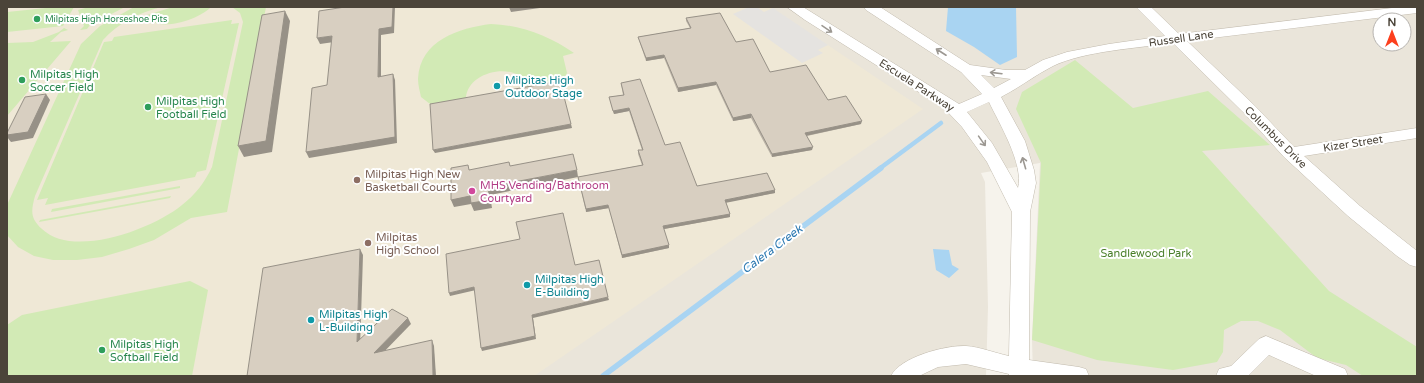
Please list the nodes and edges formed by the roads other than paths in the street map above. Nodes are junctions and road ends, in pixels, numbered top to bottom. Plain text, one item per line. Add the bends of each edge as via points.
1 (794, 7) edge
2 (871, 7) edge
3 (1143, 7) edge
4 (1332, 7) edge
5 (1417, 9) edge
6 (1346, 18) junction
7 (1176, 39) junction
8 (966, 69) junction
9 (1027, 75) junction
10 (992, 95) junction
11 (957, 111) junction
12 (1417, 133) edge
13 (1290, 153) junction
14 (1021, 212) junction
15 (1417, 260) edge
16 (1019, 371) edge
17 (901, 376) edge
18 (1079, 376) edge
19 (1226, 376) edge
20 (1337, 376) edge

1 -> 11 street, Escuela Parkway
8 -> 2 street, Escuela Parkway
3 - 7 street, Columbus Drive
4 - 6 street
5 - 6 street, Russell Lane
6 - 7 street, Russell Lane
7 - 9 street, Russell Lane via 1067,56
7 - 13 street, Columbus Drive via 1250,110
9 -> 8 street
8 - 10 street, Escuela Parkway
9 - 10 street, Russell Lane
10 - 11 street, Russell Lane
14 -> 10 street, Escuela Parkway via 1028,183 1026,170 1017,141
11 -> 14 street, Escuela Parkway via 984,144 1010,186
12 - 13 street, Kizer Street
13 - 15 street, Columbus Drive via 1354,211 1402,251
14 - 16 street, Escuela Parkway
16 - 17 street via 966,355 950,356 919,365
16 - 18 street
19 - 20 street via 1236,373 1266,344

